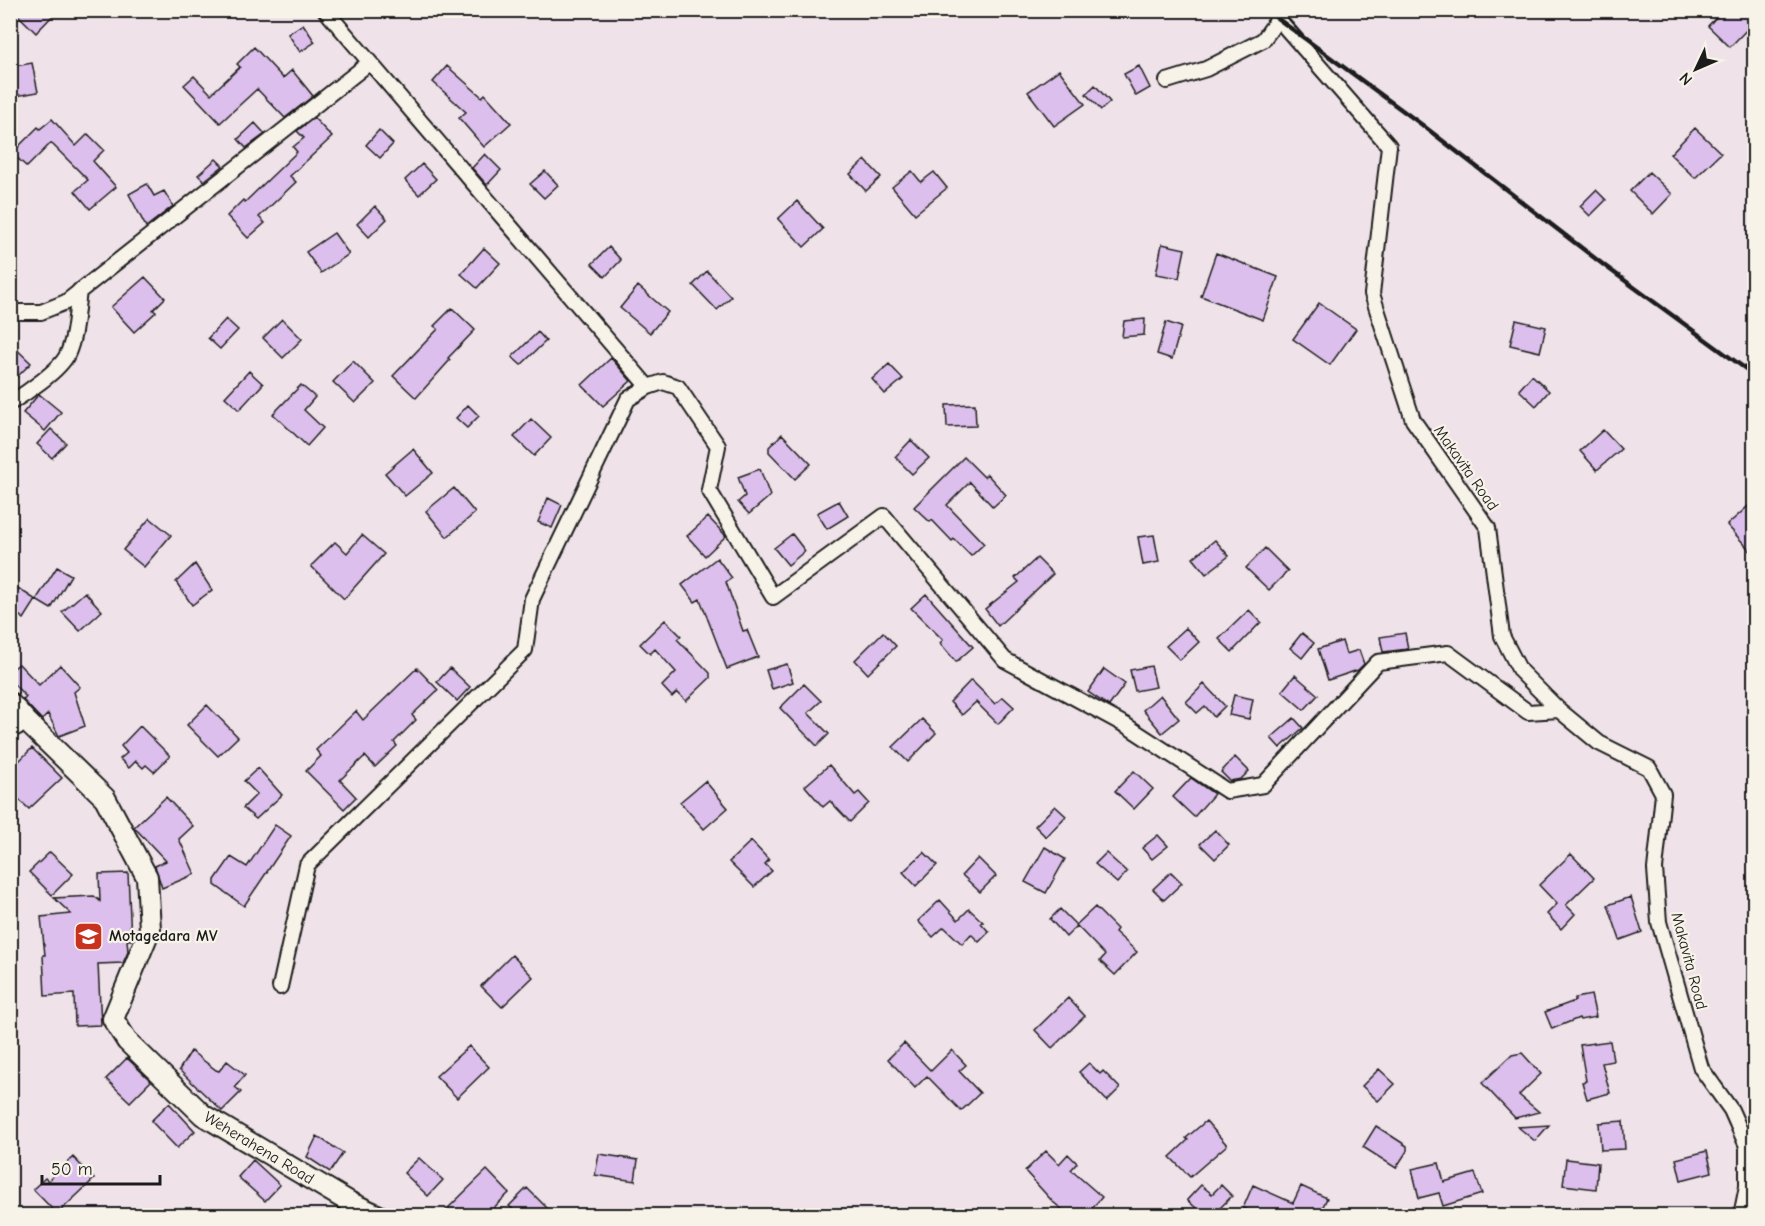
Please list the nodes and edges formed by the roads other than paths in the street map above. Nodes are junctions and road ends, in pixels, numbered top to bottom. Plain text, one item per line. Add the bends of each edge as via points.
1 (325, 10) edge
2 (1276, 15) edge
3 (369, 63) junction
4 (1167, 81) dead end
5 (80, 291) junction
6 (10, 312) edge
7 (648, 387) junction
8 (10, 403) edge
9 (10, 703) edge
10 (1559, 710) junction
11 (19, 726) edge
12 (280, 987) dead end
13 (379, 1215) edge
14 (1741, 1215) edge

1 - 3 street
2 - 4 street via 1263,40 1206,69
2 - 10 street, Makavita Road via 1389,146 1372,294 1413,420 1488,528 1502,636 1520,671
3 - 5 street
3 - 7 street
5 - 6 street via 66,302 41,312
5 - 8 street via 67,357 38,385
7 - 10 street via 663,382 678,387 718,446 709,490 773,597 884,516 1005,660 1127,726 1227,791 1263,785 1378,662 1448,653 1528,712
7 - 12 street via 628,399 532,599 525,650 307,865
9 - 11 main road, Weherahena Road
10 - 14 street, Makavita Road via 1599,743 1649,768 1663,794 1655,869 1659,922 1701,1068 1731,1110 1747,1146 1747,1186
11 - 13 main road, Weherahena Road via 105,798 147,877 150,929 113,1019 127,1041 202,1115 351,1203

